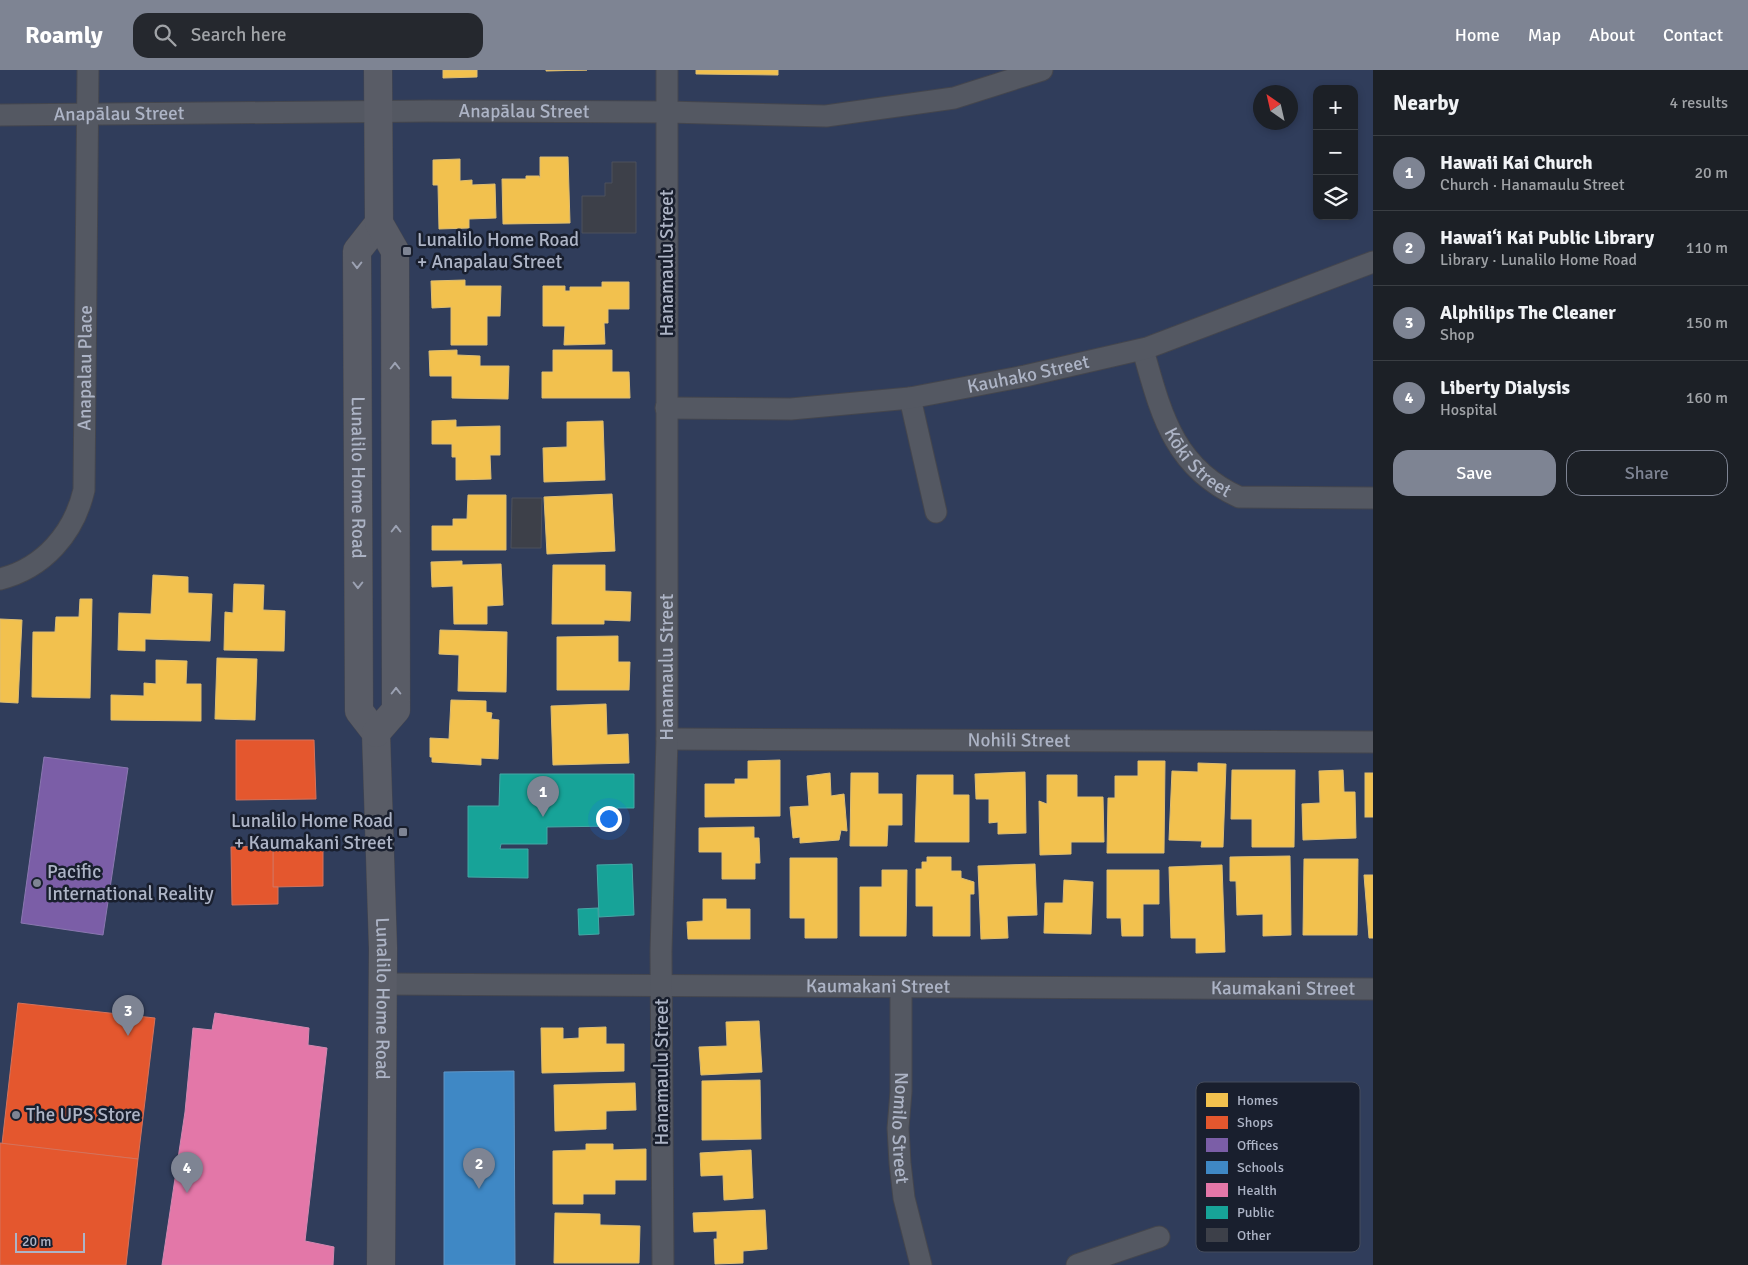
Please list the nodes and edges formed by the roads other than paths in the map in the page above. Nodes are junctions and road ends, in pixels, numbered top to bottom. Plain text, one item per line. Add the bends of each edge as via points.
1 (88, 70) edge
2 (378, 70) edge
3 (667, 70) edge
4 (1042, 70) edge
5 (379, 111) junction
6 (668, 112) junction
7 (0, 115) edge
8 (88, 116) junction
9 (379, 223) junction
10 (1373, 262) edge
11 (1143, 350) junction
12 (910, 398) junction
13 (666, 408) junction
14 (1373, 498) edge
15 (936, 512) dead end
16 (0, 579) edge
17 (376, 733) junction
18 (667, 739) junction
19 (1373, 742) edge
20 (383, 984) junction
21 (661, 985) junction
22 (901, 988) junction
23 (1373, 989) edge
24 (1159, 1237) dead end
25 (382, 1265) edge
26 (663, 1265) edge
27 (921, 1265) edge
28 (1077, 1265) edge

1 - 8 street, Anapalau Place
2 - 5 main road, Lunalilo Home Road
3 - 6 street, Hanamaulu Street
4 - 6 street, Anapālau Street via 954,98 826,116
5 - 6 street, Anapālau Street
5 - 8 street, Anapālau Street
5 - 9 main road, Lunalilo Home Road
6 - 13 street, Hanamaulu Street
7 - 8 street, Anapālau Street
8 - 16 street, Anapalau Place via 84,490 75,517 53,549 30,567
17 -> 9 main road, Lunalilo Home Road via 396,710 395,251
9 -> 17 main road, Lunalilo Home Road via 357,251 359,711
10 - 11 street, Kauhako Street
11 - 12 street, Kauhako Street
11 - 14 street, Kōkī Street via 1163,416 1175,442 1188,460 1220,487 1239,497
12 - 13 street, Kauhako Street via 791,409
12 - 15 street
13 - 18 street, Hanamaulu Street
17 - 20 main road, Lunalilo Home Road
18 - 19 street, Nohili Street
18 - 21 street, Hanamaulu Street
20 - 21 street, Kaumakani Street
20 - 25 main road, Lunalilo Home Road
21 - 22 street, Kaumakani Street
21 - 26 street, Hanamaulu Street
22 - 23 street, Kaumakani Street
22 - 27 street, Nomilo Street via 900,1163 904,1198
24 - 28 street

